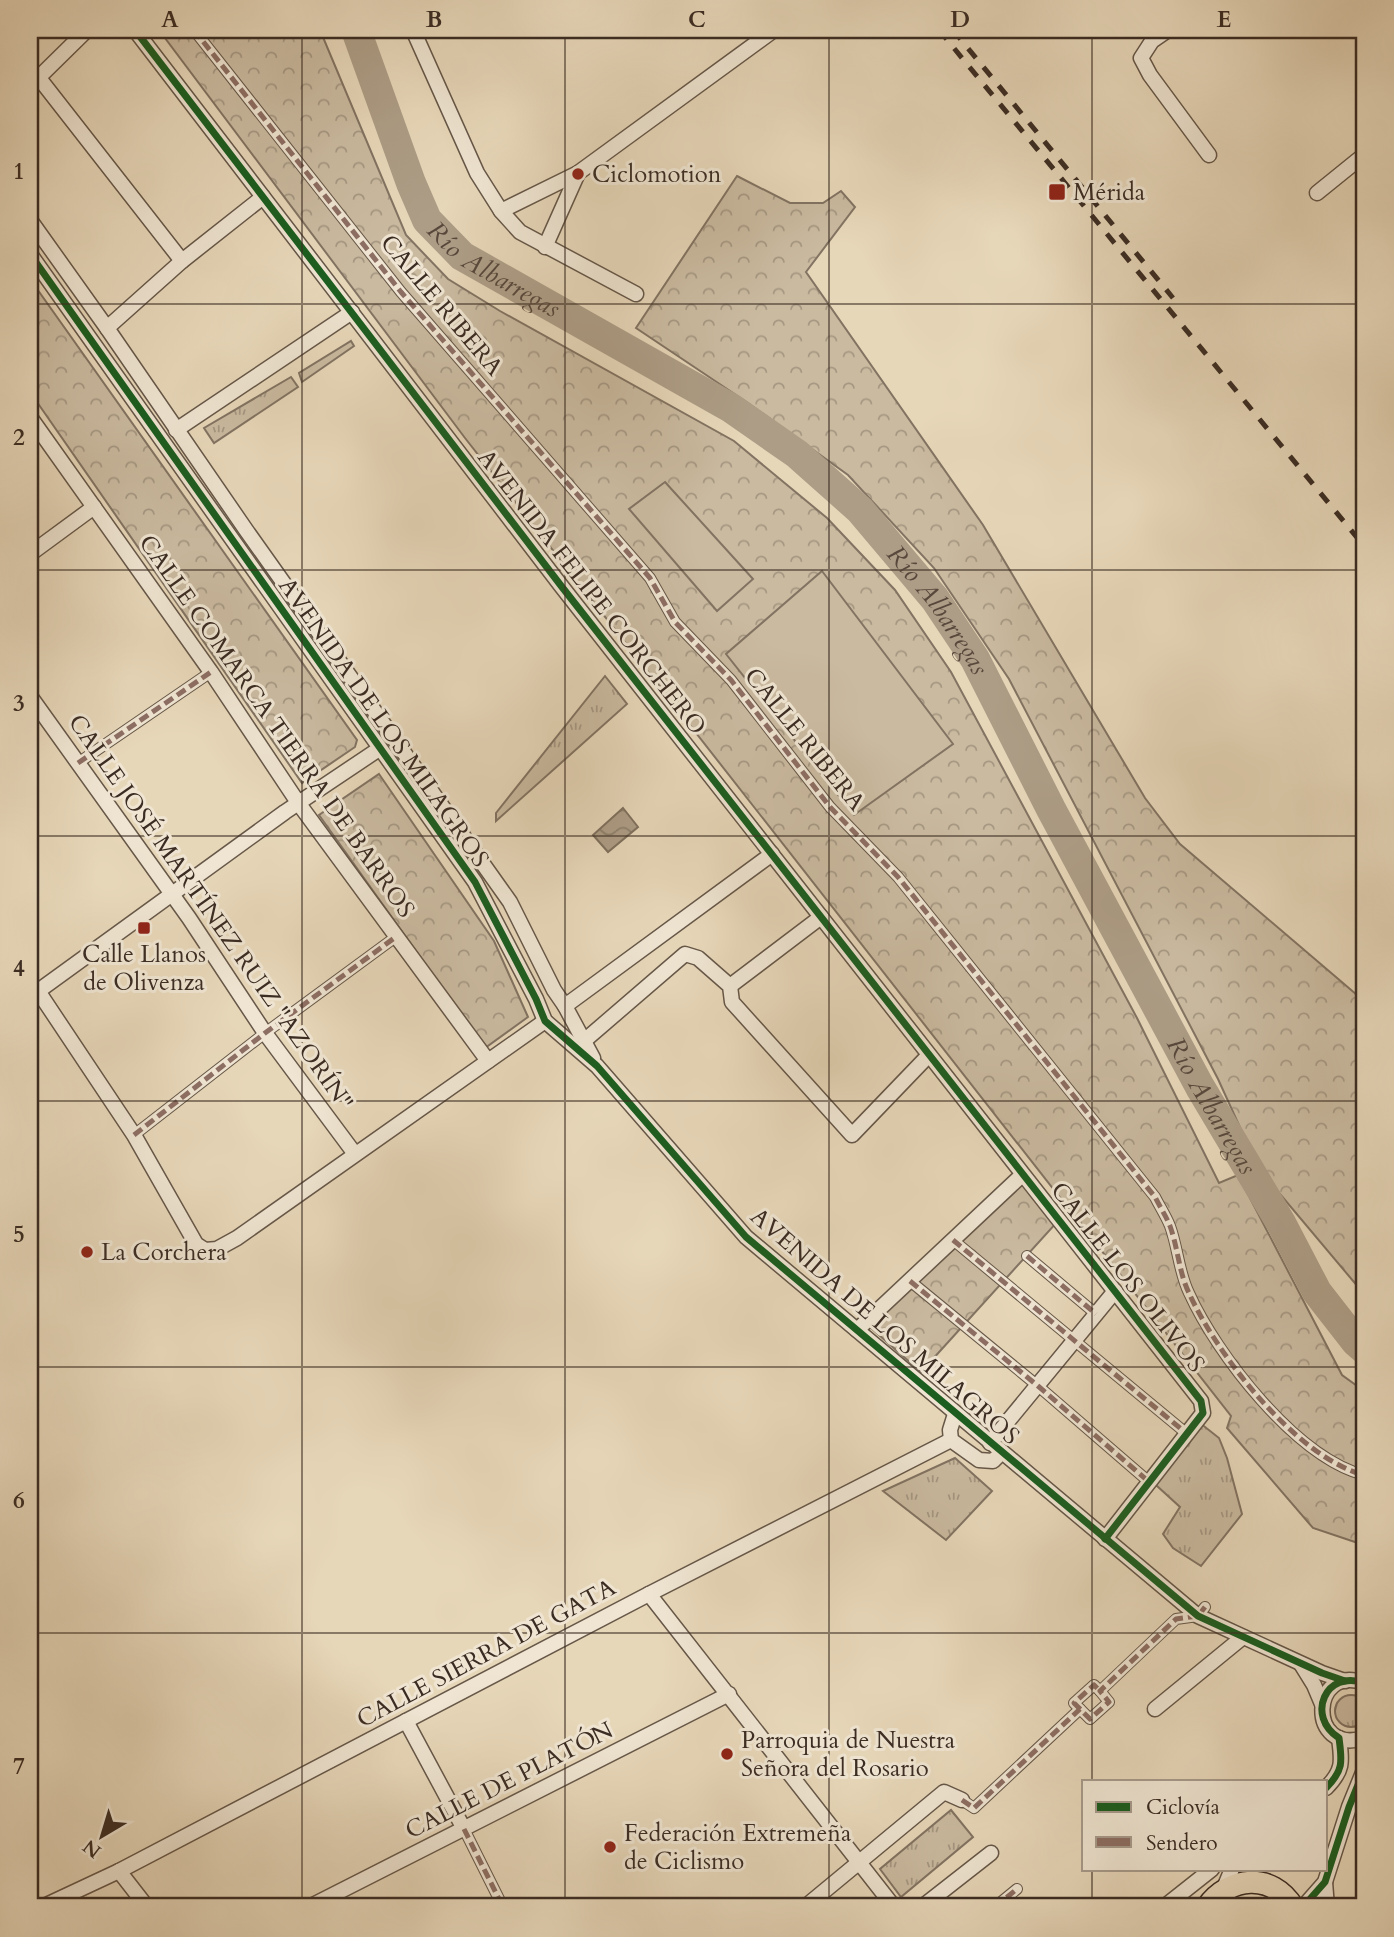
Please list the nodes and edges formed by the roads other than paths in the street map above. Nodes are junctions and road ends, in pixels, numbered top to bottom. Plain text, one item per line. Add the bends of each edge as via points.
1 (88, 30) edge
2 (135, 30) edge
3 (194, 30) edge
4 (413, 30) edge
5 (774, 30) edge
6 (1168, 30) edge
7 (33, 82) edge
8 (1209, 155) dead end
9 (1364, 155) edge
10 (578, 173) junction
11 (1317, 193) dead end
12 (263, 197) junction
13 (501, 211) junction
14 (30, 220) edge
15 (545, 247) junction
16 (30, 254) edge
17 (182, 261) junction
18 (635, 294) dead end
19 (352, 312) junction
20 (107, 328) junction
21 (30, 417) edge
22 (176, 430) junction
23 (94, 508) junction
24 (30, 554) edge
25 (211, 672) junction
26 (30, 696) edge
27 (379, 749) junction
28 (78, 763) junction
29 (299, 804) junction
30 (772, 854) junction
31 (172, 895) junction
32 (821, 917) junction
33 (397, 936) junction
34 (730, 986) junction
35 (34, 994) edge
36 (565, 1006) junction
37 (545, 1021) junction
38 (265, 1032) junction
39 (584, 1041) junction
40 (928, 1056) junction
41 (488, 1061) junction
42 (597, 1066) junction
43 (134, 1135) junction
44 (355, 1154) junction
45 (1022, 1175) junction
46 (953, 1240) junction
47 (1027, 1256) dead end
48 (910, 1281) junction
49 (1115, 1291) junction
50 (1096, 1314) junction
51 (857, 1330) junction
52 (1074, 1341) junction
53 (1038, 1386) junction
54 (955, 1413) junction
55 (1186, 1433) junction
56 (951, 1440) junction
57 (996, 1447) junction
58 (1364, 1475) edge
59 (1148, 1481) junction
60 (1105, 1539) junction
61 (649, 1594) junction
62 (1201, 1612) junction
63 (1243, 1637) junction
64 (1300, 1663) junction
65 (1345, 1681) junction
66 (1364, 1683) edge
67 (1100, 1691) junction
68 (729, 1694) junction
69 (1322, 1704) junction
70 (1080, 1709) junction
71 (1155, 1709) dead end
72 (406, 1721) junction
73 (1339, 1738) junction
74 (1364, 1738) edge
75 (1364, 1770) edge
76 (1328, 1786) edge
77 (1364, 1798) edge
78 (962, 1800) joint
79 (1349, 1807) junction
80 (464, 1829) junction
81 (991, 1853) dead end
82 (859, 1863) junction
83 (1211, 1870) edge
84 (119, 1871) junction
85 (1325, 1882) junction
86 (1017, 1889) dead end
87 (1219, 1891) edge
88 (42, 1907) edge
89 (147, 1907) edge
90 (310, 1907) edge
91 (503, 1907) edge
92 (805, 1907) edge
93 (894, 1907) edge
94 (922, 1907) edge
95 (995, 1907) edge
96 (1164, 1907) edge
97 (1186, 1907) edge
98 (1293, 1907) edge
99 (1303, 1907) edge
100 (1327, 1907) edge

1 - 7 street
2 - 12 street, AVENIDA FELIPE CORCHERO
3 - 58 street, CALLE RIBERA via 401,292 650,578 675,622 731,680 830,807 898,877 1155,1198 1169,1225 1188,1293 1231,1365 1291,1430 1330,1461
4 - 13 street via 477,173
5 - 10 street
6 - 8 street via 1152,41 1141,58
7 - 17 street
9 - 11 street
10 - 13 street
10 - 15 street
12 - 17 street
12 - 19 street, AVENIDA FELIPE CORCHERO
13 - 15 street via 520,232
14 - 20 street, AVENIDA DE LOS MILAGROS
15 - 18 street
16 - 27 street, AVENIDA DE LOS MILAGROS
17 - 20 street
19 - 22 street
19 - 30 street, AVENIDA FELIPE CORCHERO
20 - 22 street, AVENIDA DE LOS MILAGROS
21 - 23 street, CALLE COMARCA TIERRA DE BARROS
22 - 36 street, AVENIDA DE LOS MILAGROS via 510,902
23 - 24 street
23 - 25 street, CALLE COMARCA TIERRA DE BARROS
25 - 28 street
25 - 29 street, CALLE COMARCA TIERRA DE BARROS
26 - 28 street, CALLE JOSÉ MARTÍNEZ RUIZ "AZORÍN"
27 - 29 street
27 - 37 street, AVENIDA DE LOS MILAGROS via 475,882
28 - 31 street, CALLE JOSÉ MARTÍNEZ RUIZ "AZORÍN"
29 - 31 street
29 - 33 street, CALLE COMARCA TIERRA DE BARROS
30 - 32 street, AVENIDA FELIPE CORCHERO
30 - 36 street
31 - 35 street
31 - 38 street, CALLE JOSÉ MARTÍNEZ RUIZ "AZORÍN"
32 - 34 street
32 - 40 street, AVENIDA FELIPE CORCHERO
33 - 38 street
33 - 41 street, CALLE COMARCA TIERRA DE BARROS
34 - 39 street via 698,958 685,954
34 - 40 street via 733,1002 852,1135
35 - 43 street
36 - 39 street, AVENIDA DE LOS MILAGROS
37 - 41 street
37 - 42 street, AVENIDA DE LOS MILAGROS
38 - 43 street
38 - 44 street, CALLE JOSÉ MARTÍNEZ RUIZ "AZORÍN"
39 - 42 street, AVENIDA DE LOS MILAGROS
40 - 45 street, AVENIDA FELIPE CORCHERO
41 - 44 street
42 - 51 street, AVENIDA DE LOS MILAGROS via 746,1237
43 - 44 street via 196,1244 205,1250 237,1238
45 - 46 street
45 - 49 street, CALLE LOS OLIVOS
46 - 48 street
46 - 52 street
47 - 50 street
48 - 51 street
48 - 53 street
49 - 50 street
49 - 55 street, CALLE LOS OLIVOS via 1201,1401 1203,1413
50 - 52 street
51 - 54 street, AVENIDA DE LOS MILAGROS
52 - 53 street
52 - 55 street
53 - 57 street
53 - 59 street
54 - 56 street
54 - 57 street, AVENIDA DE LOS MILAGROS
55 - 59 street, CALLE LOS OLIVOS
56 - 57 street via 979,1460 993,1461
56 - 61 street, CALLE SIERRA DE GATA
57 - 60 street, AVENIDA DE LOS MILAGROS
59 - 60 street, CALLE LOS OLIVOS
60 - 62 street, AVENIDA DE LOS MILAGROS
61 - 68 street
61 - 72 street, CALLE SIERRA DE GATA
62 - 63 street, AVENIDA DE LOS MILAGROS
62 - 67 street via 1176,1619
63 - 64 street, AVENIDA DE LOS MILAGROS
63 - 71 street
64 - 65 street, AVENIDA DE LOS MILAGROS
64 - 69 street
65 - 66 street, AVENIDA DE LOS MILAGROS
65 - 69 street via 1332,1687
67 - 70 street via 1094,1685 1074,1703
67 - 70 street via 1109,1702 1090,1719
68 - 80 street, CALLE DE PLATÓN
68 - 82 street
69 - 73 street via 1323,1720
70 - 78 street via 974,1808
72 - 80 street
72 - 84 street, CALLE SIERRA DE GATA
73 - 74 street
73 - 76 street via 1339,1773
75 - 79 street
77 - 79 street
78 - 82 street via 944,1792
79 - 85 street
80 - 90 street, CALLE DE PLATÓN
80 - 91 street
81 - 94 street
82 - 92 street
82 - 93 street
83 - 96 street
84 - 88 street, CALLE SIERRA DE GATA
84 - 89 street
85 - 99 street
85 - 100 street
86 - 95 street
87 - 97 main road
87 - 98 main road via 1257,1882 1281,1893

